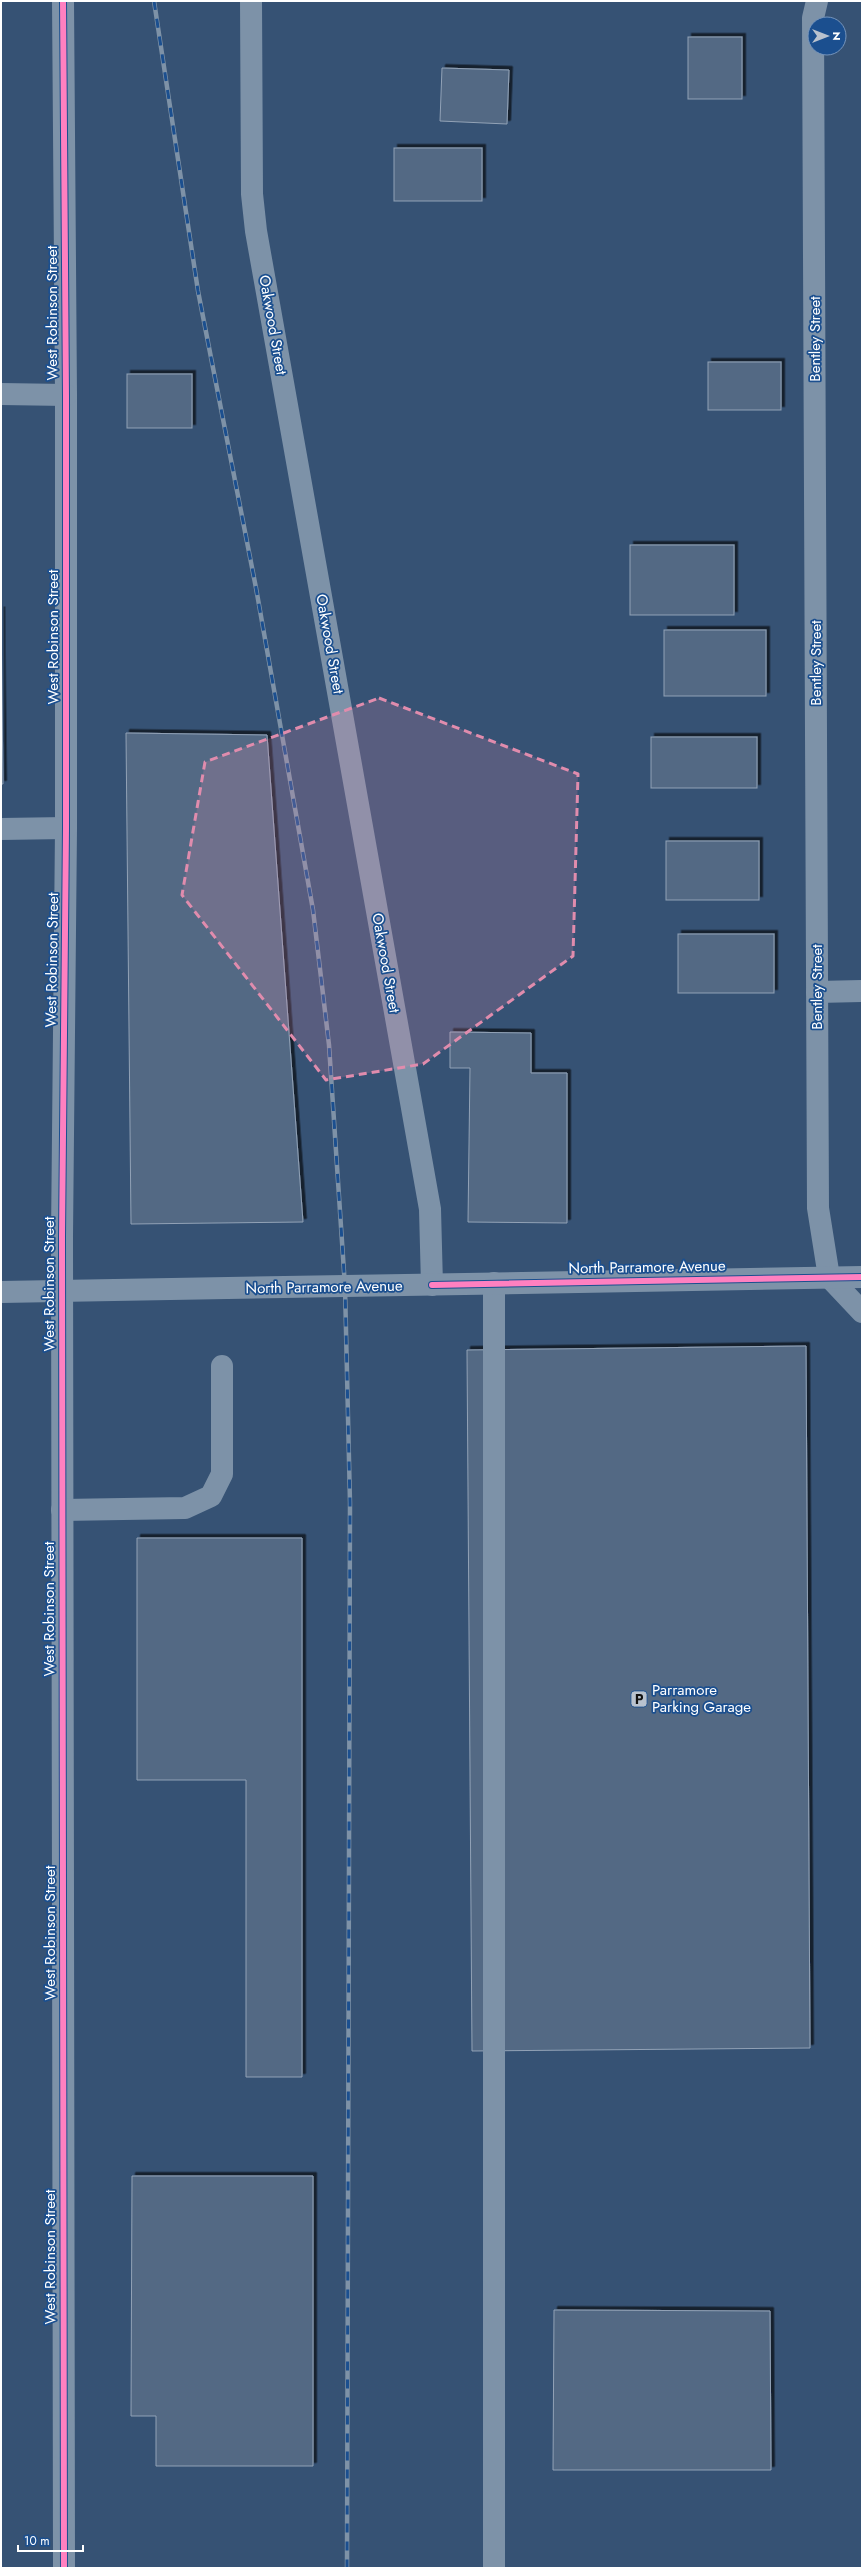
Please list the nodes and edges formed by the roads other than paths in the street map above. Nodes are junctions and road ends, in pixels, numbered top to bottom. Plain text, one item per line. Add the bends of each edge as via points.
1 (62, 1) edge
2 (251, 1) edge
3 (817, 1) edge
4 (1, 394) edge
5 (66, 395) junction
6 (66, 828) junction
7 (1, 829) edge
8 (862, 991) edge
9 (817, 992) junction
10 (829, 1277) junction
11 (862, 1277) edge
12 (494, 1283) junction
13 (432, 1285) junction
14 (62, 1291) junction
15 (1, 1292) edge
16 (862, 1312) edge
17 (222, 1366) dead end
18 (62, 1510) junction
19 (64, 2568) edge
20 (494, 2568) edge

1 - 5 street, West Robinson Street
2 - 13 street, Oakwood Street via 252,194 256,231 430,1209
3 - 9 street, Bentley Street via 813,26
4 - 5 street
5 - 6 street, West Robinson Street
6 - 7 street
6 - 14 street, West Robinson Street
8 - 9 street
9 - 10 street, Bentley Street via 818,1208
10 - 11 street, North Parramore Avenue
10 - 12 street, North Parramore Avenue
10 - 16 street
12 - 13 street, North Parramore Avenue
12 - 20 street
13 - 14 street, North Parramore Avenue
14 - 15 street, North Parramore Avenue
14 - 18 street, West Robinson Street
17 - 18 street via 222,1474 211,1496 186,1508
18 - 19 street, West Robinson Street

